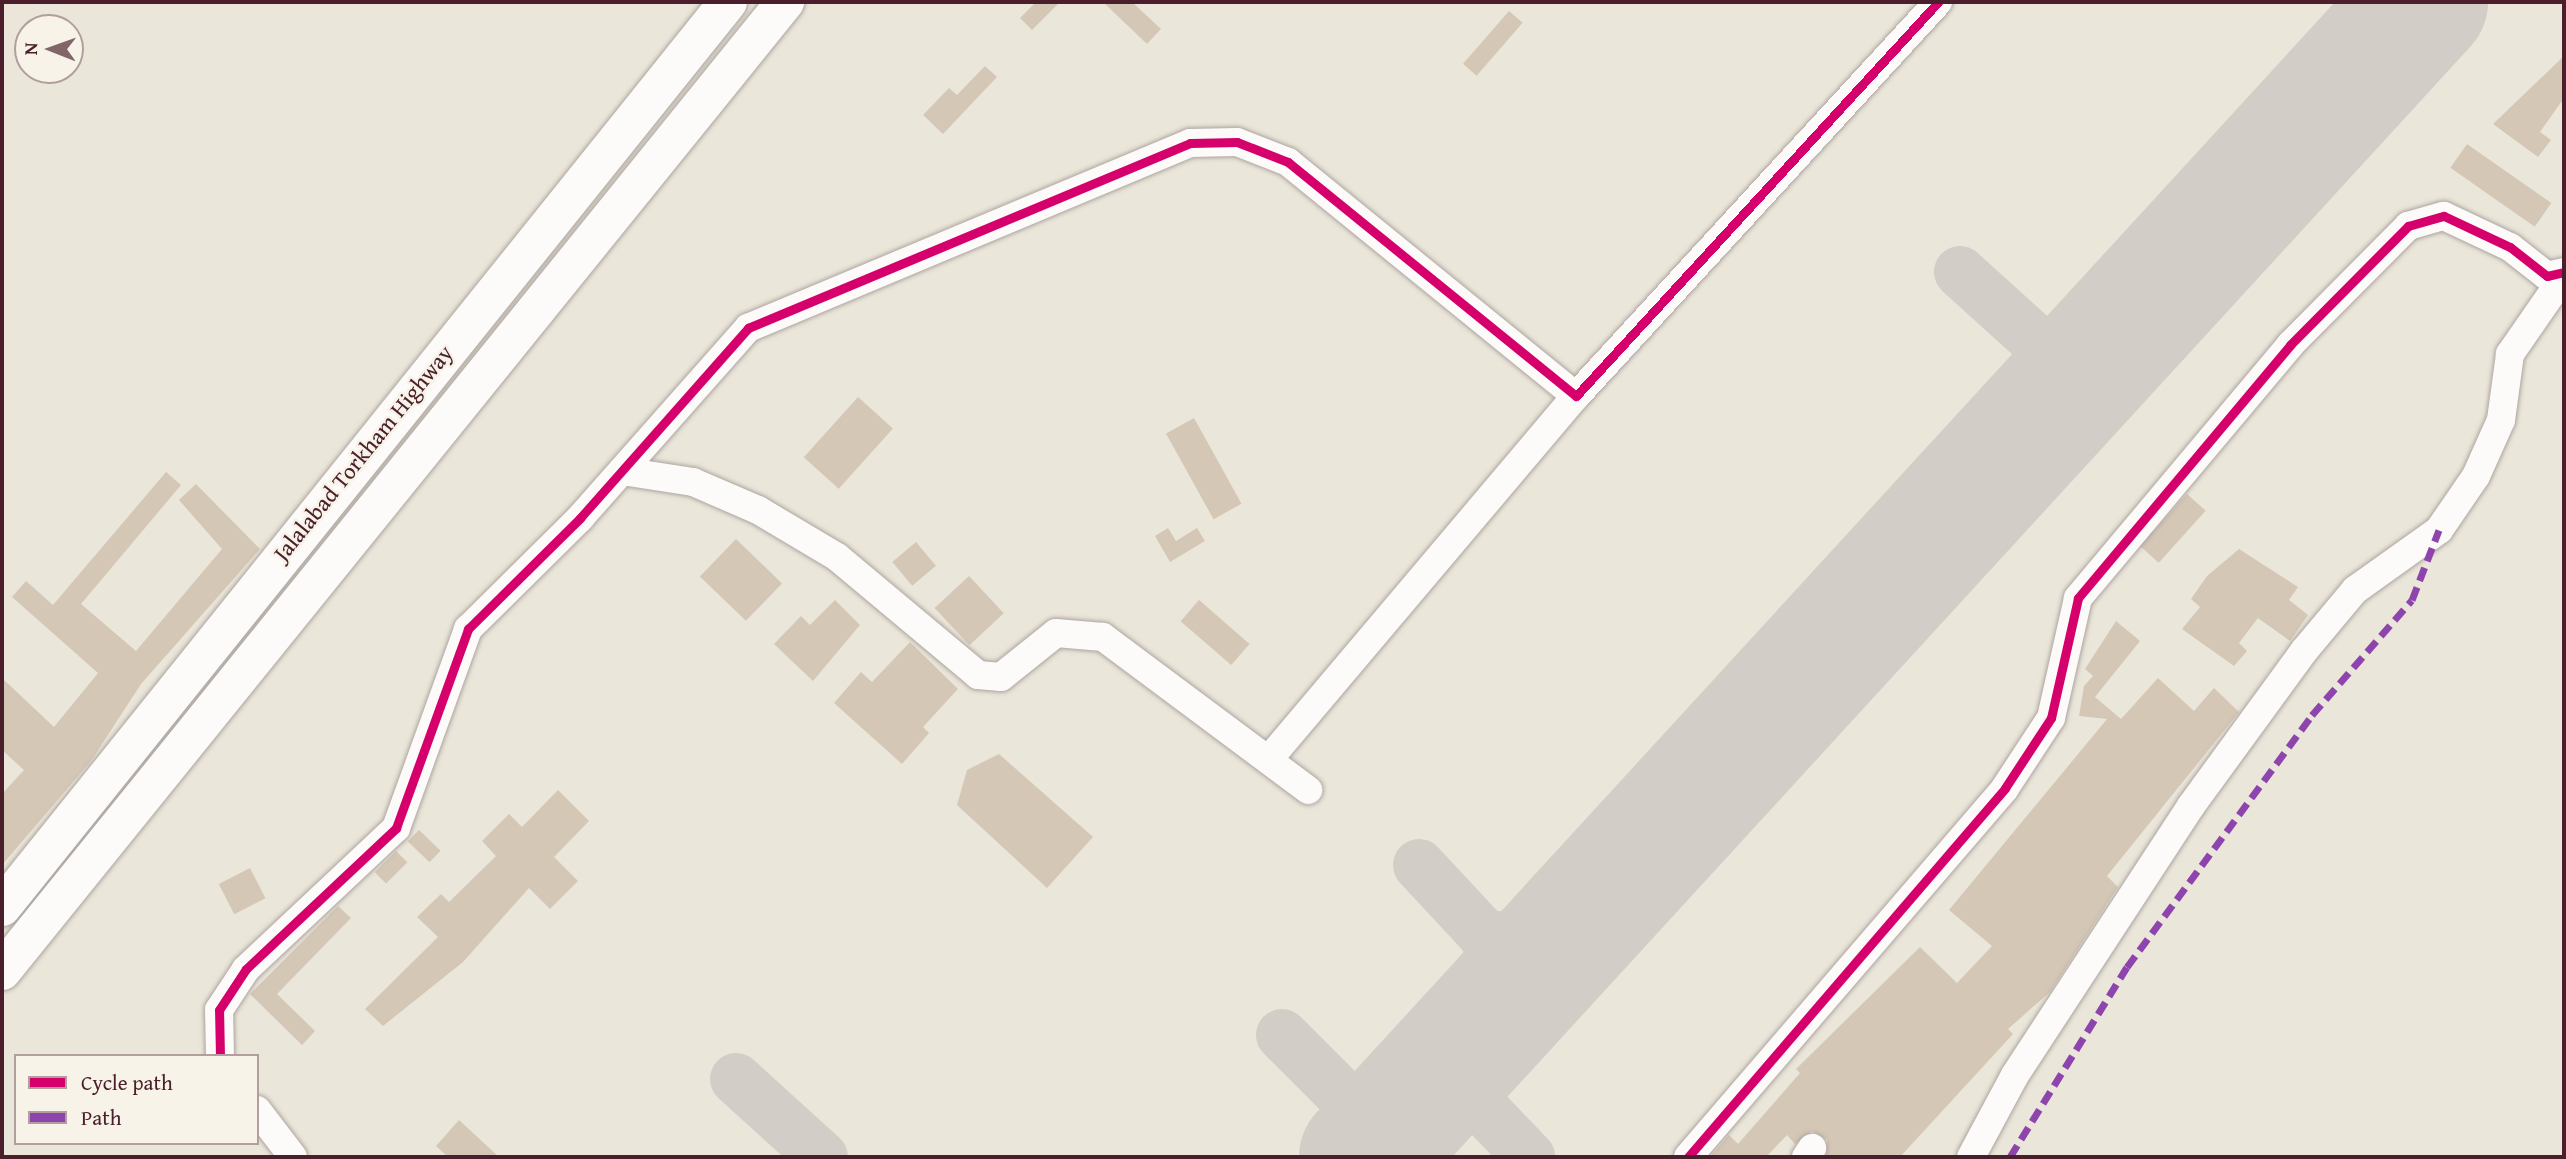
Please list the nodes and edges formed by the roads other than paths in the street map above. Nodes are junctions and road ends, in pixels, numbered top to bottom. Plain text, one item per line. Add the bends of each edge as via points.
1 (728, 2) edge
2 (785, 2) edge
3 (1938, 2) edge
4 (2564, 274) edge
5 (1576, 396) junction
6 (622, 471) junction
7 (1269, 759) junction
8 (1308, 790) dead end
9 (5, 891) edge
10 (41, 916) junction
11 (2, 971) edge
12 (220, 1054) edge
13 (259, 1113) edge
14 (293, 1157) edge
15 (1688, 1157) edge
16 (1970, 1157) edge

1 - 9 highway, Jalalabad Torkham Highway
2 - 10 highway
3 - 5 street
4 - 15 street via 2547,276 2510,247 2444,216 2408,226 2300,335 2078,598 2051,718 2005,788
4 - 16 street via 2510,354 2501,420 2476,476 2440,530 2355,590 2304,651 2190,806 2015,1075
5 - 6 street via 1289,162 1237,142 1190,143 748,328
5 - 7 street
6 - 7 street via 692,482 758,510 836,557 978,675 1001,677 1056,632 1103,637
6 - 12 street via 468,629 396,828 246,969 219,1010
7 - 8 street
9 - 10 street
10 - 11 highway
13 - 14 street

